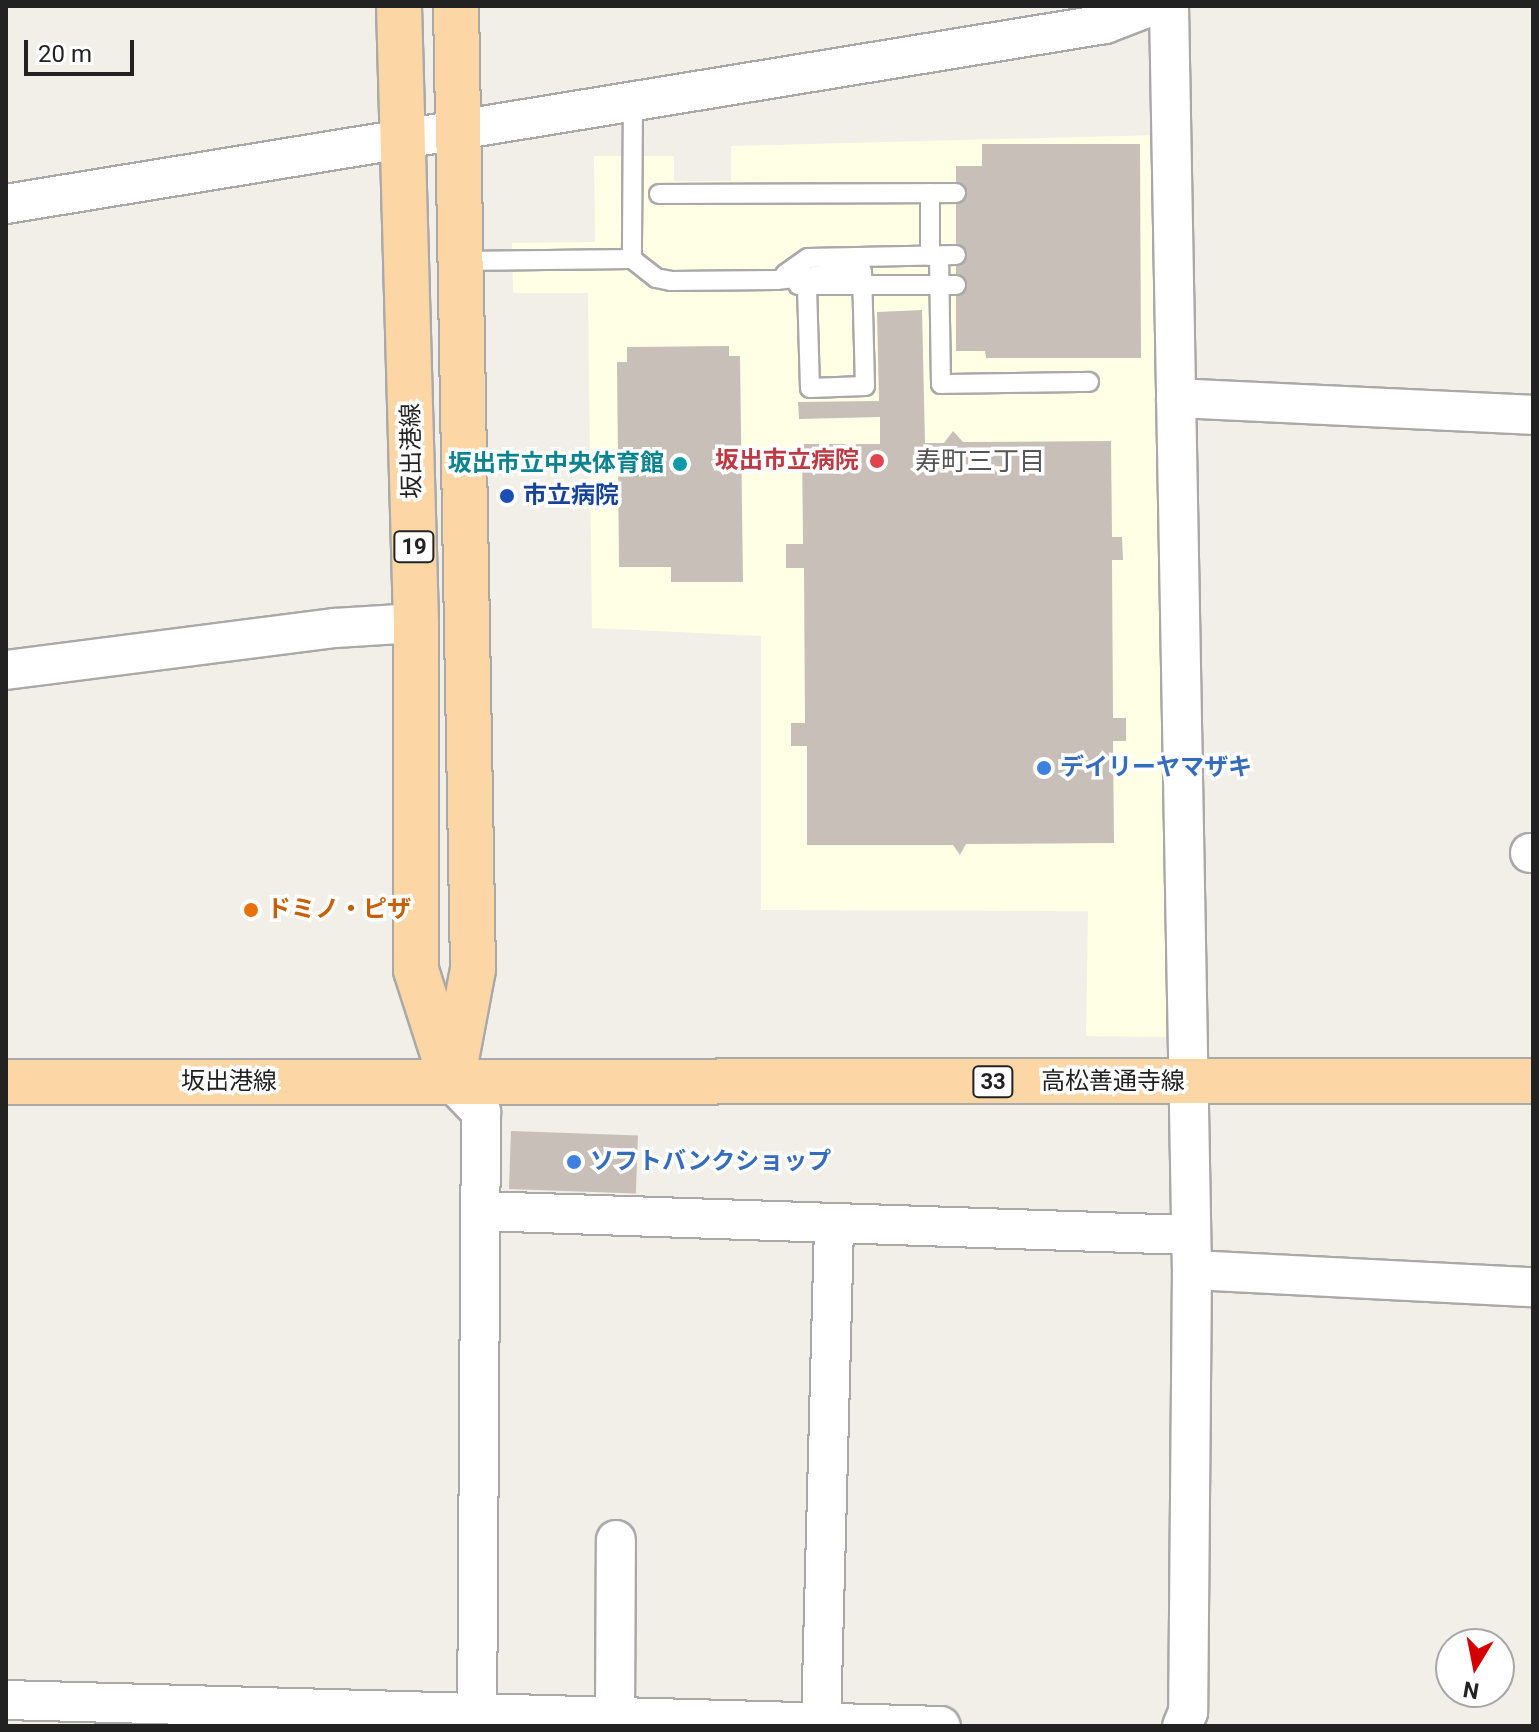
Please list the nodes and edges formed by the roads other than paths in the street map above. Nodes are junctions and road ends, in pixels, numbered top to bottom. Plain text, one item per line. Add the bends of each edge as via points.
1 (399, 6) edge
2 (456, 6) edge
3 (1152, 6) edge
4 (1169, 6) edge
5 (633, 100) junction
6 (460, 130) junction
7 (404, 136) junction
8 (930, 193) junction
9 (956, 193) dead end
10 (659, 194) dead end
11 (6, 204) edge
12 (942, 256) junction
13 (632, 259) junction
14 (460, 261) junction
15 (776, 280) junction
16 (948, 285) junction
17 (862, 286) junction
18 (807, 287) junction
19 (1089, 382) dead end
20 (1176, 398) junction
21 (1533, 415) edge
22 (416, 623) junction
23 (6, 670) edge
24 (1533, 1081) edge
25 (6, 1082) edge
26 (452, 1082) junction
27 (1190, 1082) junction
28 (480, 1211) junction
29 (834, 1224) junction
30 (1191, 1252) junction
31 (1533, 1287) edge
32 (616, 1540) dead end
33 (6, 1700) edge
34 (615, 1715) junction
35 (477, 1718) edge
36 (692, 1722) edge
37 (821, 1723) junction
38 (941, 1726) edge
39 (1182, 1726) edge

1 - 7 main road, 坂出港線 / 19
2 - 6 main road, 19
3 - 5 street via 1105,24
4 - 20 street
5 - 6 street
5 - 13 lane
6 - 7 street
6 - 14 main road, 19
7 - 11 street
7 - 22 main road, 坂出港線 / 19
8 - 9 lane
8 - 10 lane
8 - 12 lane
12 - 15 lane via 808,258
12 - 16 lane
13 - 14 lane
13 - 15 lane via 656,278 671,281
14 - 26 main road, 19 via 473,969
15 - 17 lane via 862,271
15 - 18 lane
16 - 17 lane
16 - 19 lane via 941,384
17 - 18 lane
17 - 18 lane via 865,386 810,388
20 - 21 street
20 - 27 street
22 - 23 street via 335,628
22 - 26 main road, 坂出港線 / 19 via 416,970
24 - 27 main road, 高松善通寺線 / 33
25 - 26 main road, 坂出港線
26 - 27 main road, 高松善通寺線 / 33
26 - 28 street via 481,1112
27 - 30 street
28 - 29 street
28 - 35 street
29 - 30 street
29 - 37 street
30 - 31 street
30 - 39 street via 1188,1712
32 - 34 street
33 - 35 street
34 - 35 street
34 - 36 street
36 - 37 street
37 - 38 street

